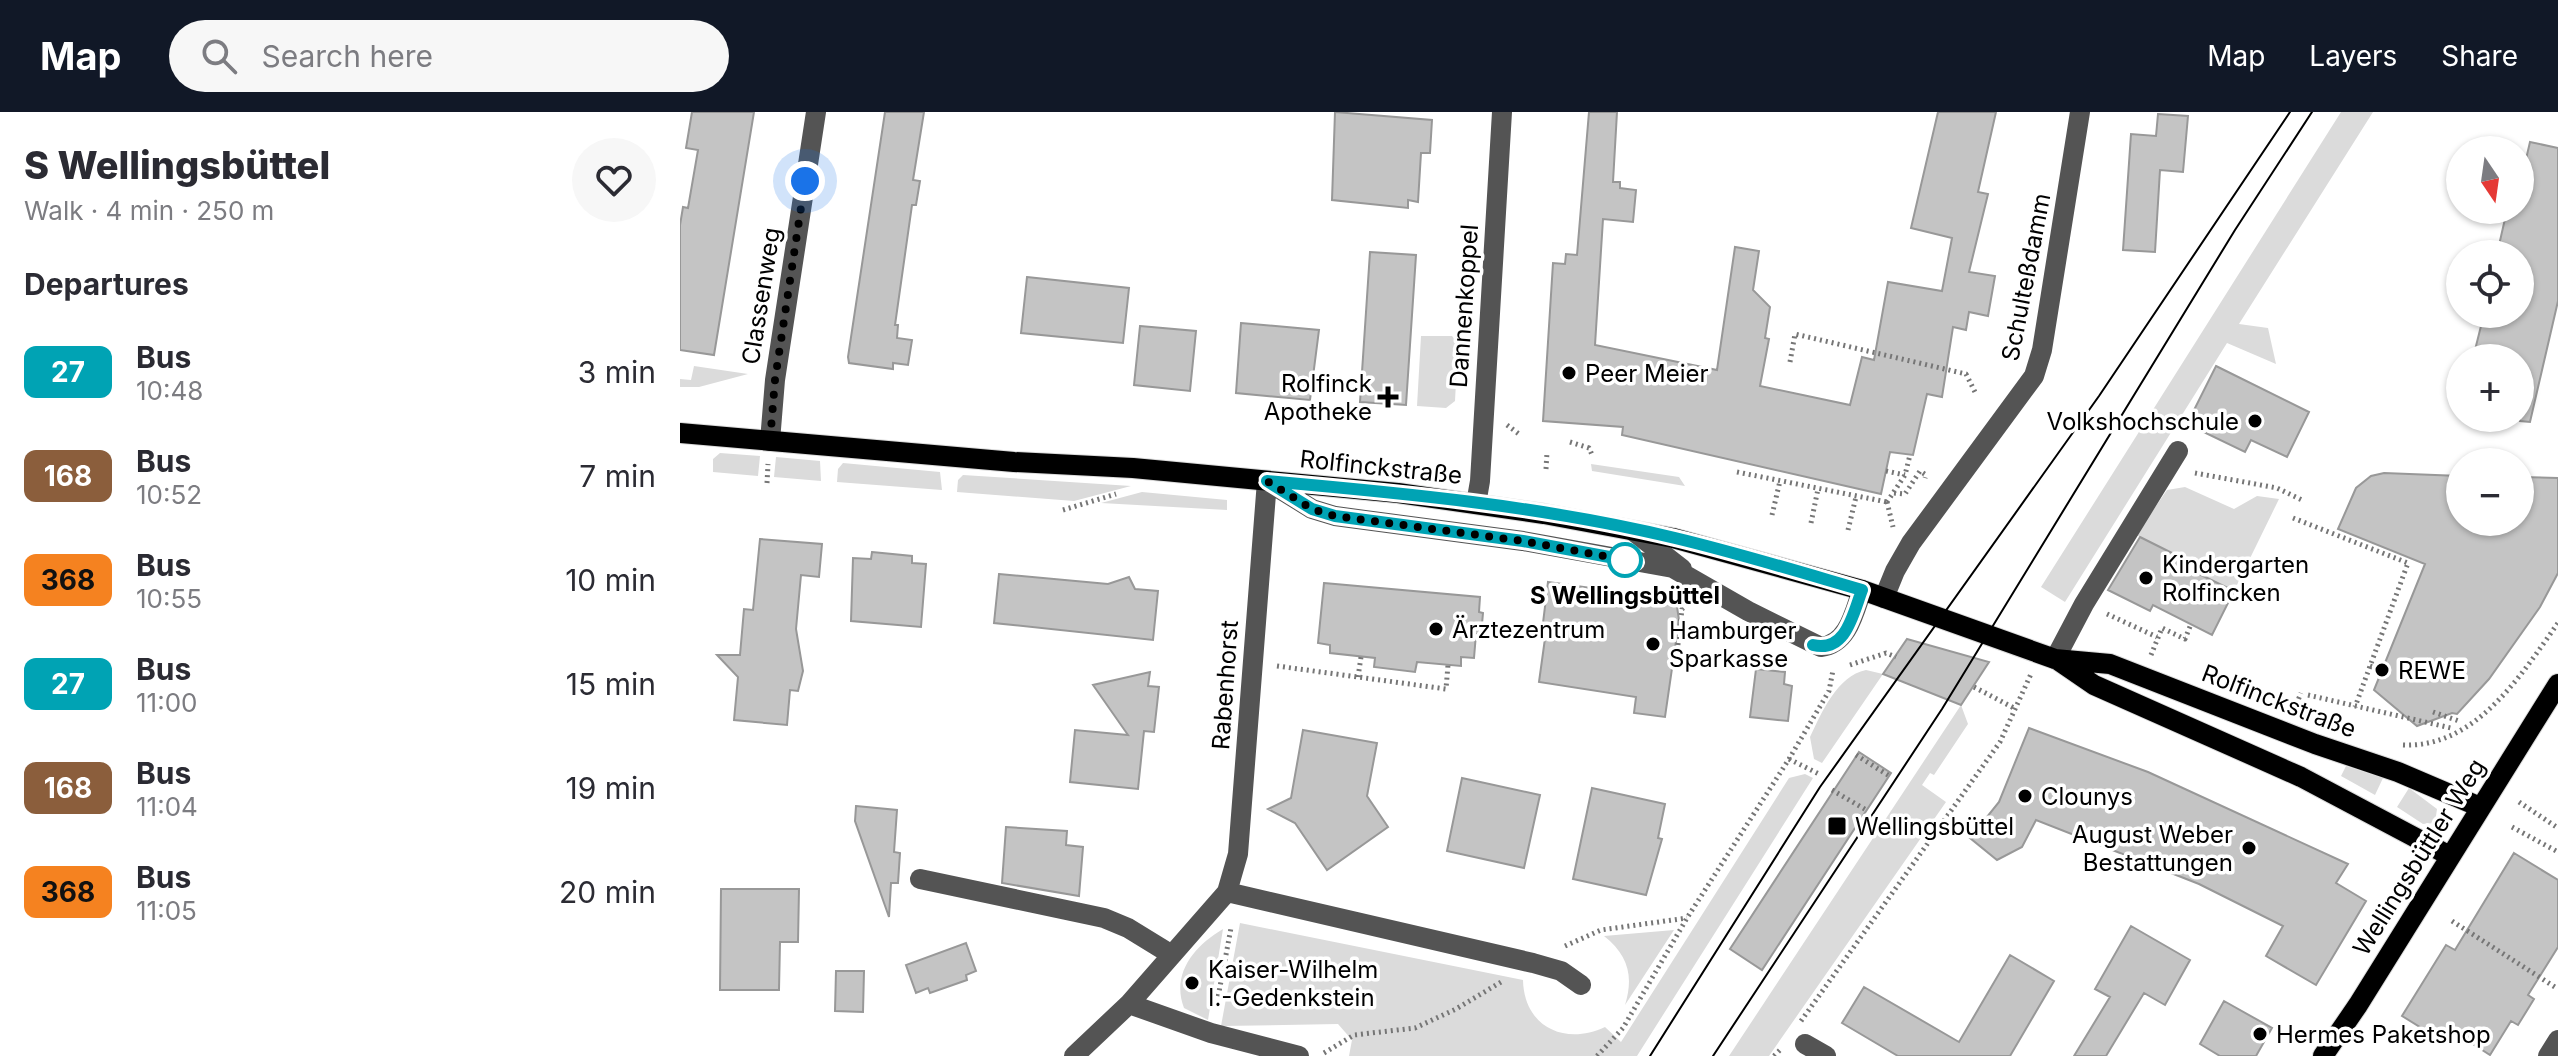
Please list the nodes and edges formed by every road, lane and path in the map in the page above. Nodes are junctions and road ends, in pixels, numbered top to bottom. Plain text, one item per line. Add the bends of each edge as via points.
1 (816, 112) edge
2 (1502, 112) edge
3 (2080, 112) edge
4 (1790, 362) dead end
5 (1975, 392) dead end
6 (680, 433) edge
7 (770, 441) junction
8 (1570, 442) dead end
9 (1547, 452) dead end
10 (1910, 455) dead end
11 (1593, 457) dead end
12 (2173, 460) joint
13 (1546, 469) dead end
14 (1886, 471) dead end
15 (1737, 472) dead end
16 (1905, 475) junction
17 (1267, 481) junction
18 (1780, 481) junction
19 (1818, 489) junction
20 (1894, 493) junction
21 (1856, 497) junction
22 (2302, 500) dead end
23 (1887, 502) junction
24 (1909, 502) dead end
25 (1476, 504) junction
26 (1772, 515) dead end
27 (2293, 518) dead end
28 (1891, 519) dead end
29 (1811, 523) dead end
30 (1632, 530) junction
31 (1848, 530) dead end
32 (1690, 576) junction
33 (1862, 590) junction
34 (1884, 598) junction
35 (2084, 604) junction
36 (1682, 609) dead end
37 (2558, 623) edge
38 (2191, 624) dead end
39 (1361, 657) dead end
40 (1896, 657) dead end
41 (2048, 657) junction
42 (1720, 658) dead end
43 (1252, 663) junction
44 (1448, 665) dead end
45 (2370, 666) junction
46 (2382, 670) dead end
47 (1358, 677) junction
48 (2558, 684) edge
49 (1974, 687) dead end
50 (2355, 707) junction
51 (2014, 708) junction
52 (2433, 712) dead end
53 (2292, 714) dead end
54 (2459, 721) dead end
55 (2451, 728) dead end
56 (2396, 745) dead end
57 (1856, 755) dead end
58 (1789, 759) junction
59 (1819, 774) dead end
60 (1891, 777) dead end
61 (1832, 790) dead end
62 (2519, 802) dead end
63 (2480, 807) junction
64 (1868, 811) dead end
65 (2512, 827) dead end
66 (2558, 828) edge
67 (2558, 852) edge
68 (2450, 856) junction
69 (920, 879) dead end
70 (1232, 894) junction
71 (1687, 918) junction
72 (2452, 921) dead end
73 (1172, 955) junction
74 (1533, 963) junction
75 (1581, 985) dead end
76 (2558, 989) edge
77 (1129, 1004) junction
78 (1211, 1033) junction
79 (1802, 1036) joint
80 (2558, 1040) edge
81 (1074, 1056) edge
82 (1299, 1056) edge
83 (1320, 1056) edge
84 (1597, 1056) edge
85 (1826, 1056) edge
86 (2323, 1056) edge
87 (2548, 1056) edge

1 - 7 street, Classenweg
2 - 25 street, Dannenkoppel
3 - 34 street, Schulteßdamm via 2034,376 1911,543
4 - 5 path via 1795,334 1966,374
6 - 7 main road, Rolfinckstraße
7 - 17 main road, Rolfinckstraße
8 - 11 path via 1589,448
9 - 13 path
10 - 16 path
12 - 22 path via 2277,488
12 - 35 street
14 - 16 path
15 - 18 path
16 - 20 path
17 - 25 main road, Rolfinckstraße
17 - 32 street via 1312,509 1335,516 1523,541 1673,568
17 - 43 street, Rabenhorst
18 - 19 path
18 - 26 path
19 - 21 path
19 - 29 path
20 - 23 path
20 - 24 path via 1905,494 1920,471 1926,475
21 - 23 path
21 - 31 path
23 - 28 path
25 - 30 main road, Rolfinckstraße
27 - 45 path via 2408,563
30 - 32 street
30 - 33 main road, Rolfinckstraße
32 - 33 street via 1821,647 1845,633
33 - 34 main road, Rolfinckstraße
34 - 41 main road, Rolfinckstraße
35 - 38 path via 2157,637 2162,628 2185,639
35 - 41 street
36 - 42 path via 1677,653
37 - 56 path via 2483,717 2450,736
39 - 47 path
40 - 58 path via 1886,653 1833,670 1829,691
41 - 51 path
41 - 63 main road, Rolfinckstraße via 2110,664
41 - 68 main road, Rolfinckstraße via 2094,685 2301,777
43 - 47 path
43 - 70 street, Rabenhorst
44 - 47 path via 1446,689
45 - 46 path
45 - 50 path
48 - 63 main road, Wellingsbüttler Weg
49 - 51 path
50 - 53 path via 2305,694
50 - 55 path
51 - 79 path via 2000,742
52 - 54 path
57 - 60 path
58 - 59 path
58 - 71 path
61 - 64 path
62 - 66 path
63 - 68 main road, Wellingsbüttler Weg
65 - 67 path
68 - 86 main road, Wellingsbüttler Weg
69 - 73 street via 1104,918
70 - 73 street, Rabenhorst
70 - 74 street
70 - 78 path
71 - 74 path via 1601,930
71 - 84 path via 1623,1028
72 - 76 path
73 - 77 street, Rabenhorst
74 - 75 street via 1561,971
74 - 83 path via 1415,1028 1354,1035
77 - 78 street
77 - 81 street, Rabenhorst
78 - 82 street
79 - 85 street
80 - 87 street

